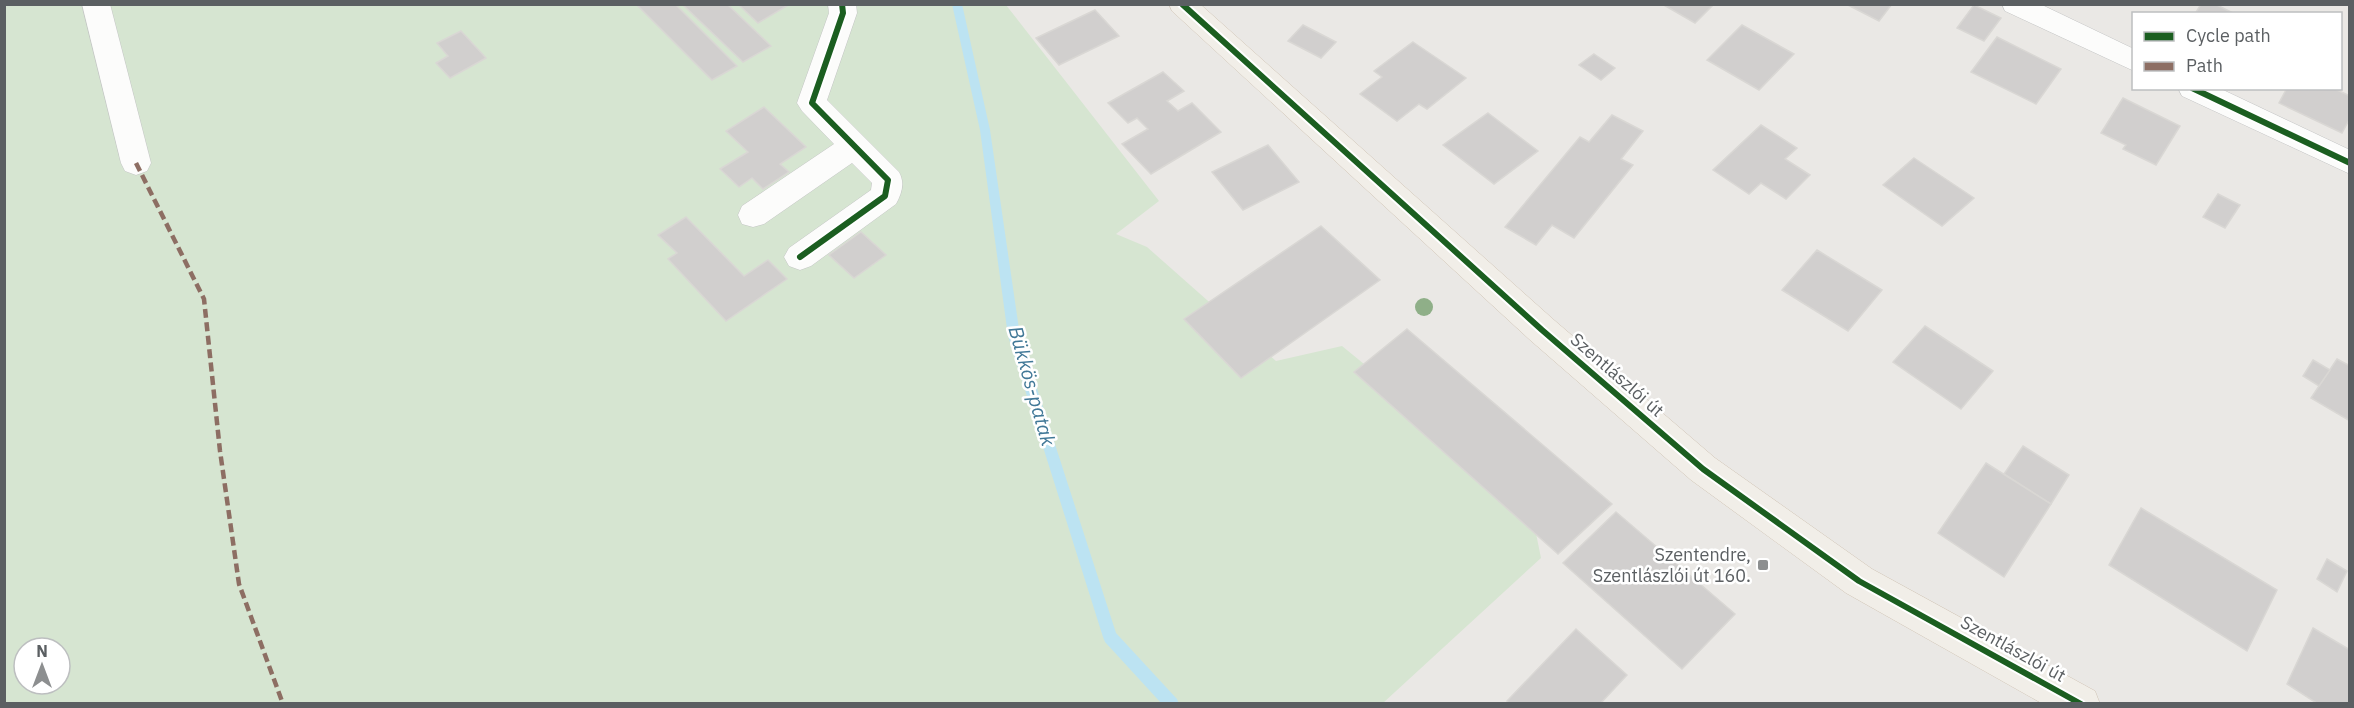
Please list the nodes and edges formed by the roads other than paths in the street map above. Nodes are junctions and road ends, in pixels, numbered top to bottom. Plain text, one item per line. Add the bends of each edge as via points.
1 (96, 4) edge
2 (842, 4) edge
3 (1182, 4) edge
4 (2015, 4) edge
5 (2132, 61) edge
6 (2196, 90) edge
7 (854, 146) junction
8 (136, 163) dead end
9 (2349, 163) edge
10 (753, 215) dead end
11 (800, 257) dead end
12 (2081, 704) edge

1 - 8 street
2 - 7 street via 843,13 812,103
3 - 12 main road, Szentlászlói út via 1542,330 1703,469 1859,581
4 - 5 street
6 - 9 street
7 - 10 street
7 - 11 street via 888,180 885,196

